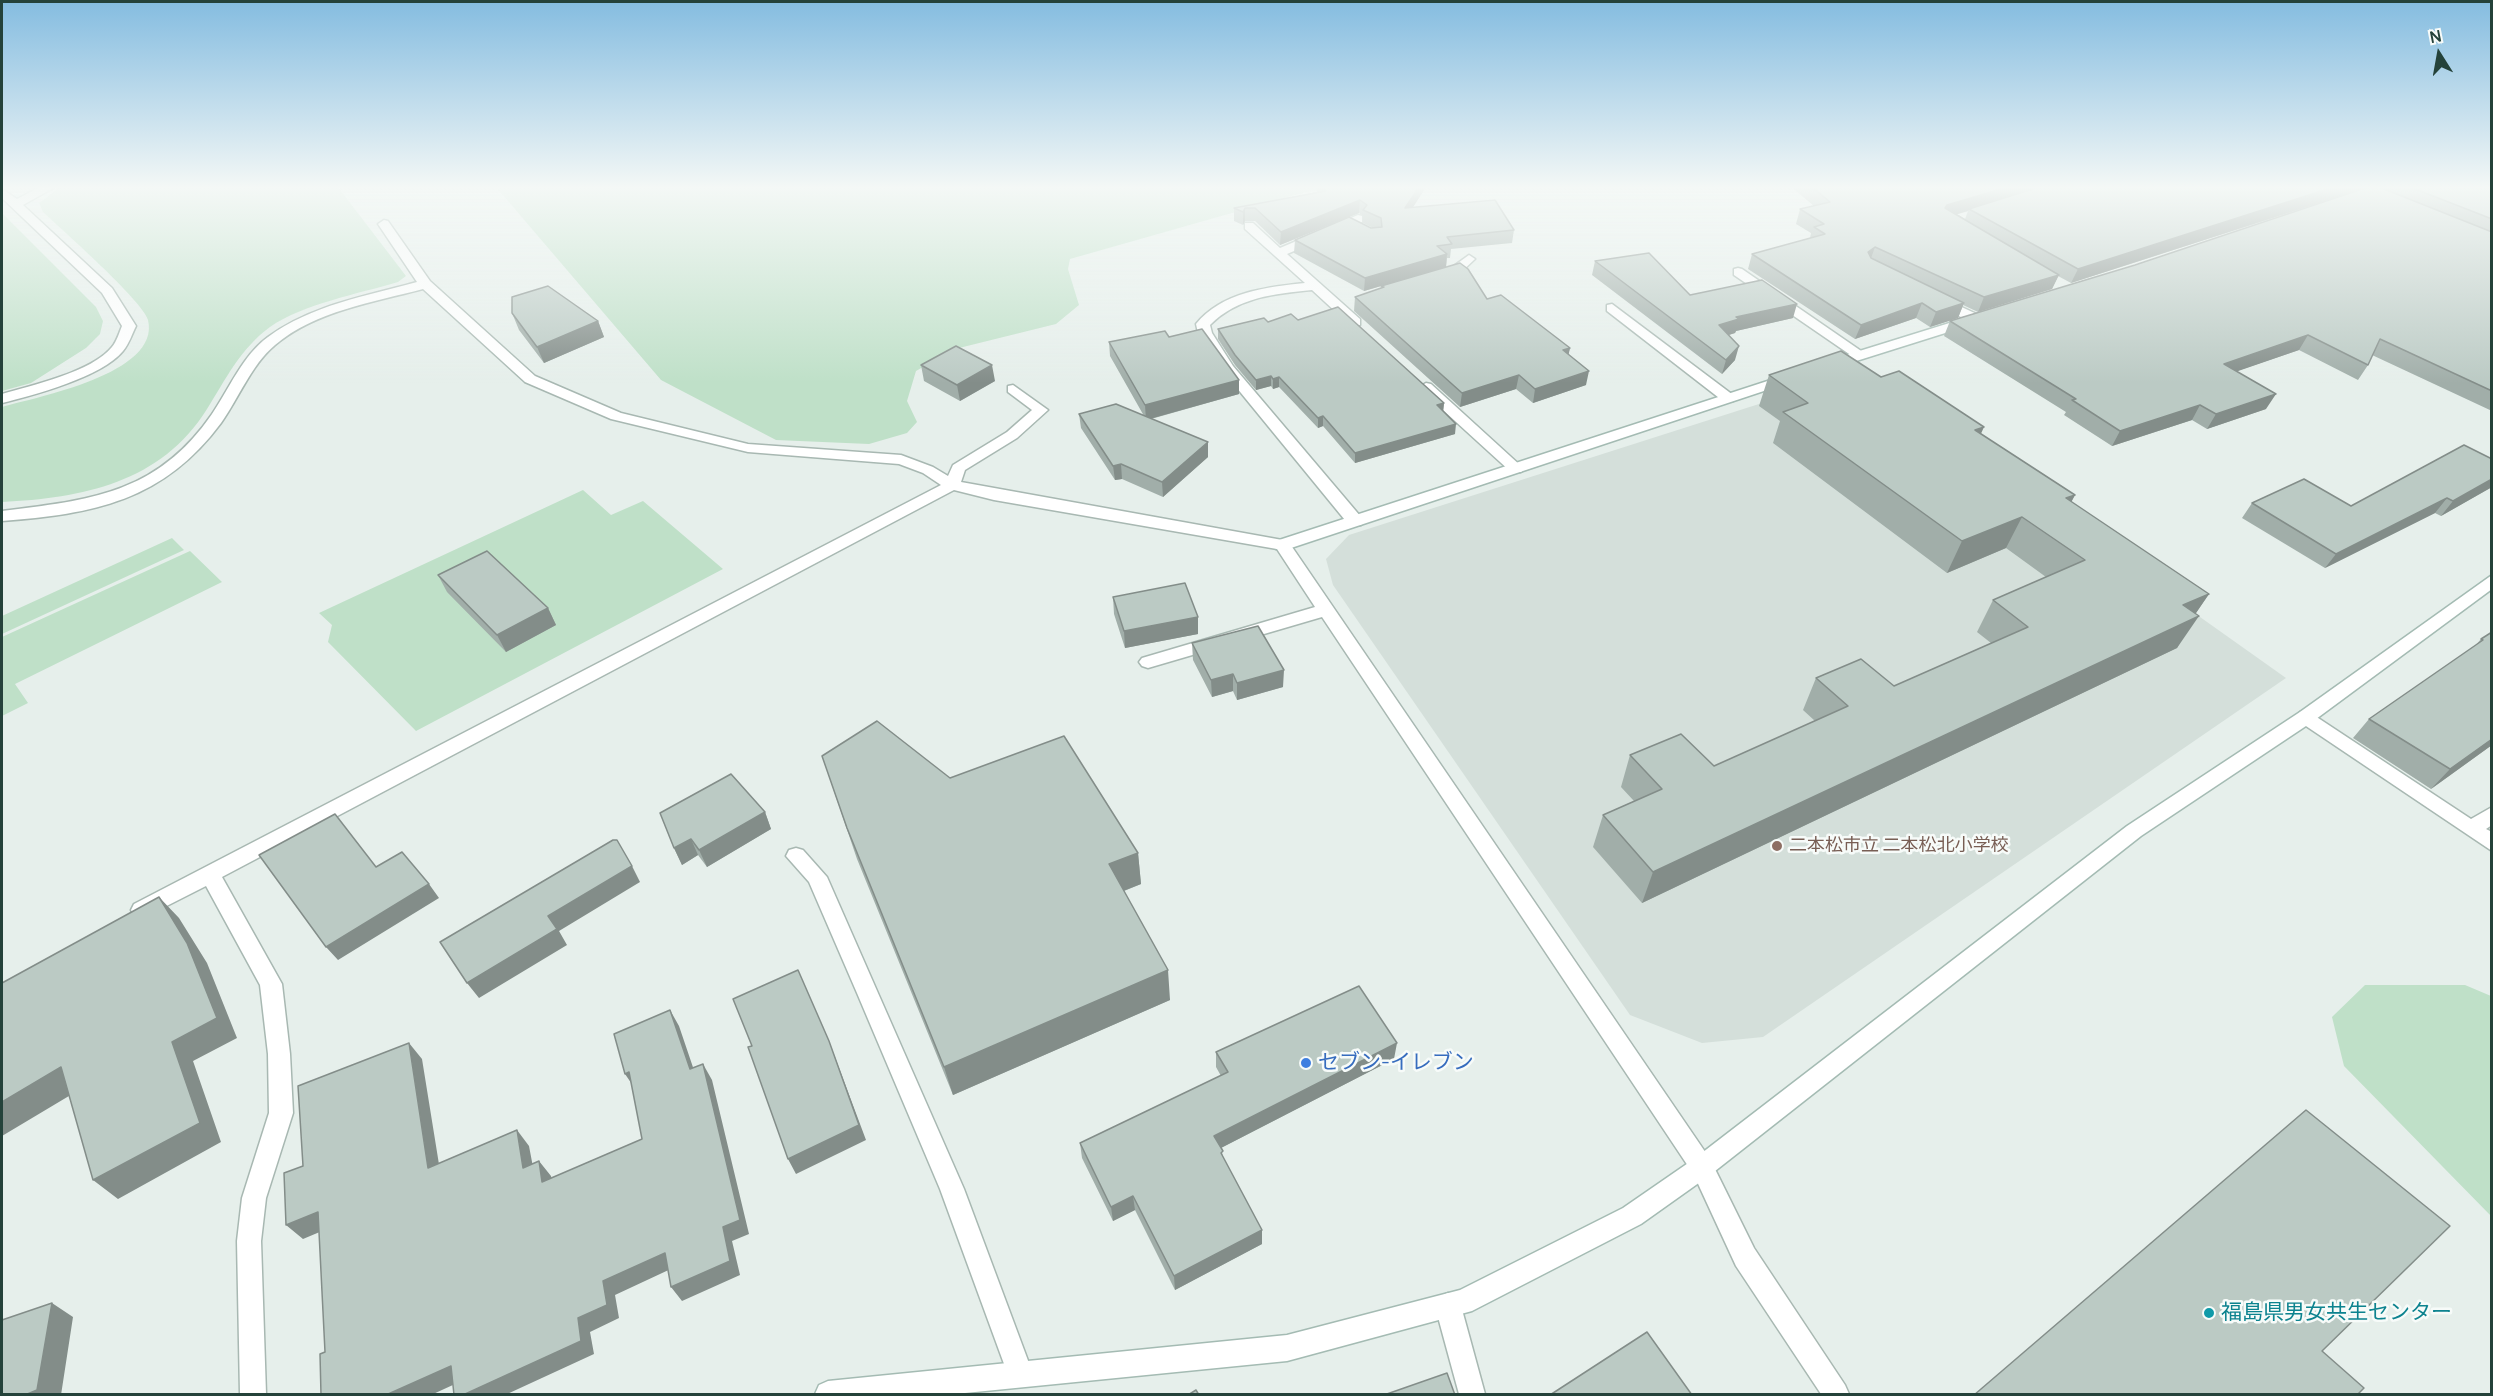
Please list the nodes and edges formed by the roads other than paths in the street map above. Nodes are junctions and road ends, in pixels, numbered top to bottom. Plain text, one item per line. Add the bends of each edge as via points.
1 (65, 252) edge
2 (403, 252) edge
3 (1278, 252) edge
4 (1470, 259) dead end
5 (1738, 272) dead end
6 (1423, 280) edge
7 (425, 284) junction
8 (1315, 286) junction
9 (1923, 293) edge
10 (1612, 308) dead end
11 (1362, 329) edge
12 (1860, 355) junction
13 (1413, 376) edge
14 (1013, 389) dead end
15 (1728, 398) junction
16 (2, 399) edge
17 (1516, 469) junction
18 (952, 485) junction
19 (2, 516) edge
20 (1355, 521) junction
21 (1282, 545) junction
22 (2492, 580) edge
23 (1326, 610) junction
24 (1148, 662) dead end
25 (2306, 717) junction
26 (2492, 814) edge
27 (2472, 829) junction
28 (2492, 843) edge
29 (796, 856) dead end
30 (210, 874) junction
31 (126, 918) edge
32 (1702, 1167) junction
33 (1448, 1306) junction
34 (1020, 1374) junction
35 (253, 1395) edge
36 (828, 1395) edge
37 (1472, 1395) edge
38 (1836, 1395) edge

1 - 16 street via 107,291 129,326 118,350 103,361
2 - 7 street
3 - 8 street
4 - 6 street via 1455,271
5 - 12 street
7 - 18 street via 530,379 616,416 748,448 901,460
7 - 19 street via 312,318 269,342 198,445 165,473 116,499
8 - 11 street via 1342,304
8 - 20 street via 1263,291 1213,313 1203,324 1228,368
9 - 12 street via 1982,317
10 - 15 street
12 - 15 street
13 - 17 street
14 - 18 street via 1041,410 1012,435 958,468
15 - 17 street
17 - 20 street
18 - 21 street
18 - 30 street
20 - 21 street
21 - 23 street
22 - 25 street
23 - 24 street
23 - 32 street
25 - 27 street
25 - 32 street via 2134,831
26 - 27 street
27 - 28 street
29 - 34 street via 817,877 863,983 952,1189
30 - 31 street
30 - 35 street via 271,984 279,1054 281,1113 254,1198 249,1241
32 - 33 street via 1632,1216
32 - 38 street via 1745,1257
33 - 34 street via 1287,1348
33 - 37 street
34 - 36 street

